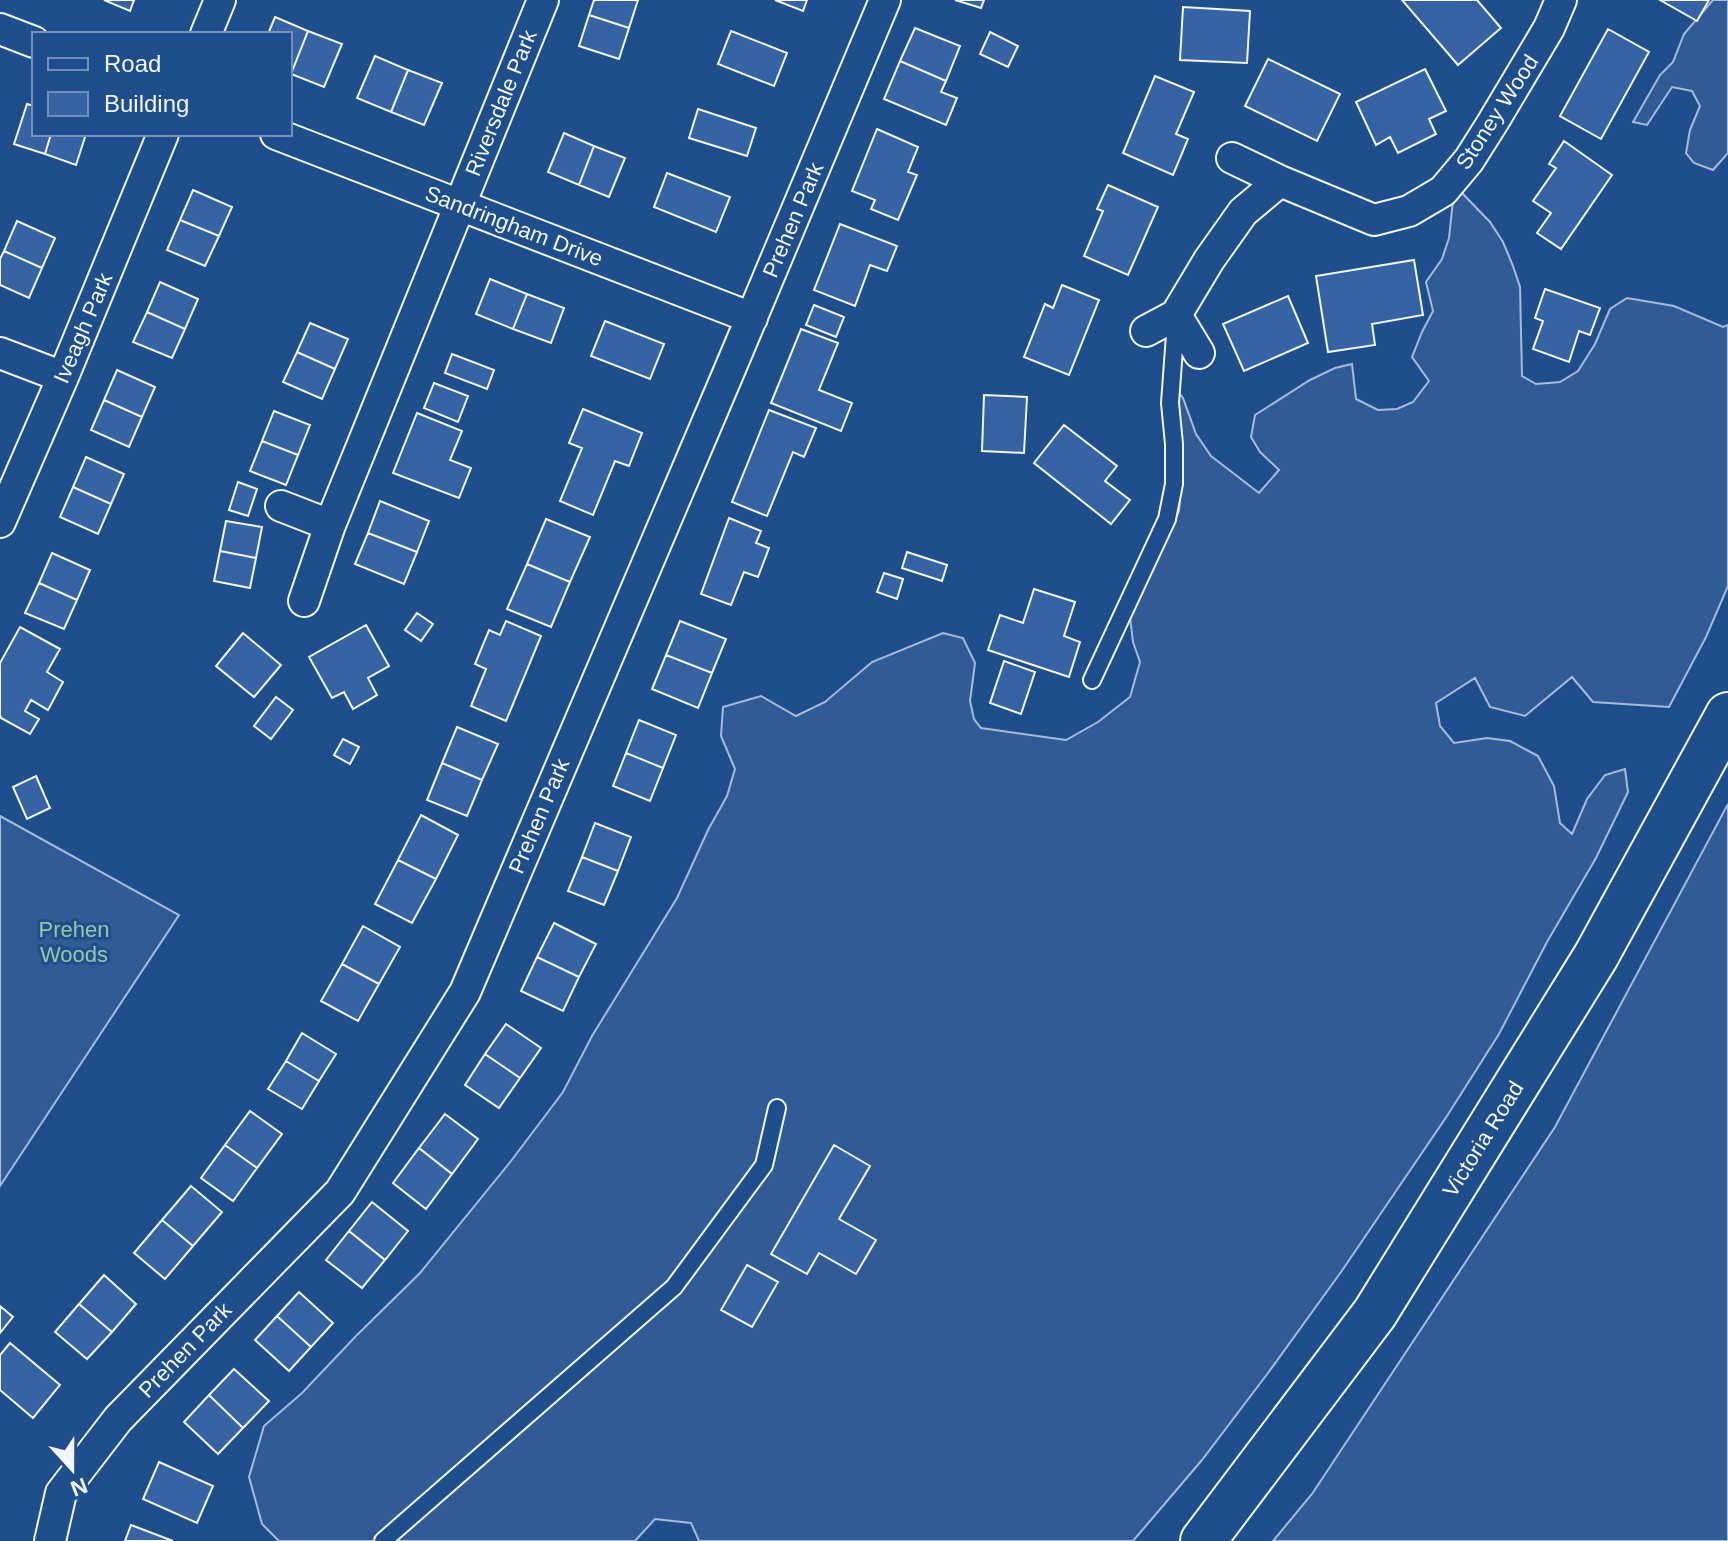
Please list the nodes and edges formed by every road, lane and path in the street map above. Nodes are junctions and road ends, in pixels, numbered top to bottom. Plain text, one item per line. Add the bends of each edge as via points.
1 (220, 0) edge
2 (543, 0) edge
3 (885, 0) edge
4 (1561, 0) edge
5 (0, 29) edge
6 (207, 32) edge
7 (32, 41) edge
8 (162, 136) edge
9 (281, 136) edge
10 (1232, 158) dead end
11 (1280, 181) junction
12 (458, 205) junction
13 (1176, 315) junction
14 (752, 318) junction
15 (1146, 331) dead end
16 (0, 353) edge
17 (1199, 353) dead end
18 (63, 377) junction
19 (281, 506) dead end
20 (0, 522) edge
21 (330, 525) junction
22 (304, 601) dead end
23 (1092, 680) dead end
24 (1728, 715) edge
25 (777, 1108) dead end
26 (50, 1541) edge
27 (383, 1541) edge
28 (1203, 1541) edge

1 - 6 street
2 - 12 street, Riversdale Park
3 - 14 street, Prehen Park
4 - 11 street, Stoney Wood via 1493,122 1443,191 1409,211 1374,220
5 - 7 street
8 - 18 street, Iveagh Park
9 - 12 street, Sandringham Drive
10 - 11 street, Stoney Wood
11 - 13 street via 1243,212
12 - 14 street, Sandringham Drive
12 - 21 street, Riversdale Park
13 - 15 street
13 - 17 street
13 - 23 lane via 1170,403 1174,484 1167,519
14 - 26 street, Prehen Park via 465,992 340,1192 118,1419 61,1493
16 - 18 street
18 - 20 street, Iveagh Park
19 - 21 street
21 - 22 street, Riversdale Park
24 - 28 highway, Victoria Road via 1596,956 1375,1313
25 - 27 lane via 764,1165 674,1287

